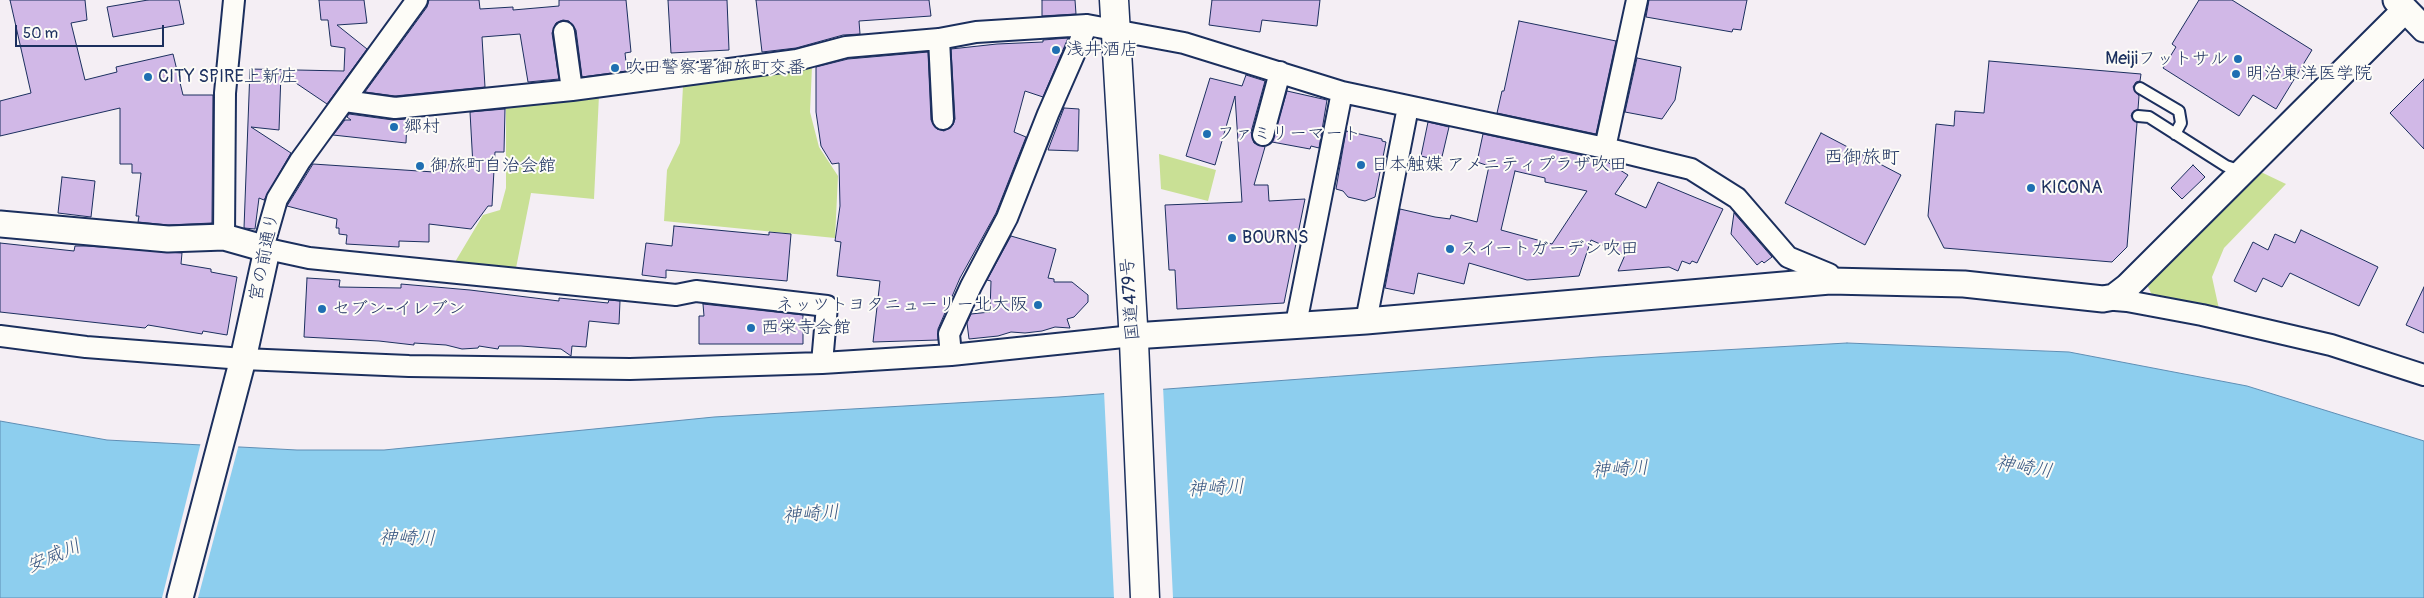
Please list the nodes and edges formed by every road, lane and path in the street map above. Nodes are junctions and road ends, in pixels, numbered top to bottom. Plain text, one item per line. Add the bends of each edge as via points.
1 (234, 0) edge
2 (417, 0) edge
3 (1114, 0) edge
4 (1637, 0) edge
5 (2401, 5) edge
6 (1087, 25) junction
7 (2424, 29) edge
8 (1115, 31) junction
9 (564, 32) dead end
10 (940, 39) junction
11 (1280, 72) junction
12 (2140, 88) dead end
13 (572, 90) junction
14 (1342, 92) junction
15 (345, 101) junction
16 (1408, 107) junction
17 (2138, 116) dead end
18 (943, 118) dead end
19 (2176, 134) junction
20 (1263, 135) dead end
21 (1605, 148) junction
22 (2242, 172) junction
23 (0, 224) edge
24 (224, 237) junction
25 (263, 248) junction
26 (1830, 281) junction
27 (2103, 299) junction
28 (1366, 321) junction
29 (1296, 324) junction
30 (0, 336) edge
31 (1133, 339) junction
32 (951, 355) junction
33 (822, 363) junction
34 (241, 366) junction
35 (2424, 375) edge
36 (180, 598) edge
37 (1145, 598) edge

1 - 24 street via 225,93
2 - 15 street, 宮の前通り
3 - 8 highway, 国道479号
4 - 21 street
5 - 7 street
5 - 22 street
6 - 8 street
6 - 10 street via 976,32
6 - 32 street via 1007,218 949,334
8 - 11 street via 1184,44
8 - 31 highway, 国道479号
9 - 13 street
10 - 13 street via 846,47 797,60
10 - 18 street
11 - 14 street
11 - 20 street
12 - 19 lane via 2179,111 2181,123
13 - 15 street via 395,108
14 - 16 street
14 - 29 street
15 - 25 street, 宮の前通り via 300,161 277,199
16 - 21 street
16 - 28 street
17 - 19 lane via 2149,117
19 - 22 lane via 2226,166
21 - 26 street via 1690,169 1736,198 1788,257 1830,274
22 - 27 street via 2127,287 2114,297
23 - 24 street via 168,239
24 - 25 street
25 - 33 street via 309,258 676,295 696,291 827,306
25 - 34 street, 宮の前通り via 265,259
26 - 27 street via 1964,284
26 - 28 street
27 - 35 street via 2202,315 2331,345
28 - 29 street
29 - 31 street
30 - 34 street
31 - 32 street
31 - 37 highway, 国道479号
32 - 33 street
33 - 34 street via 630,369
34 - 36 street, 宮の前通り

